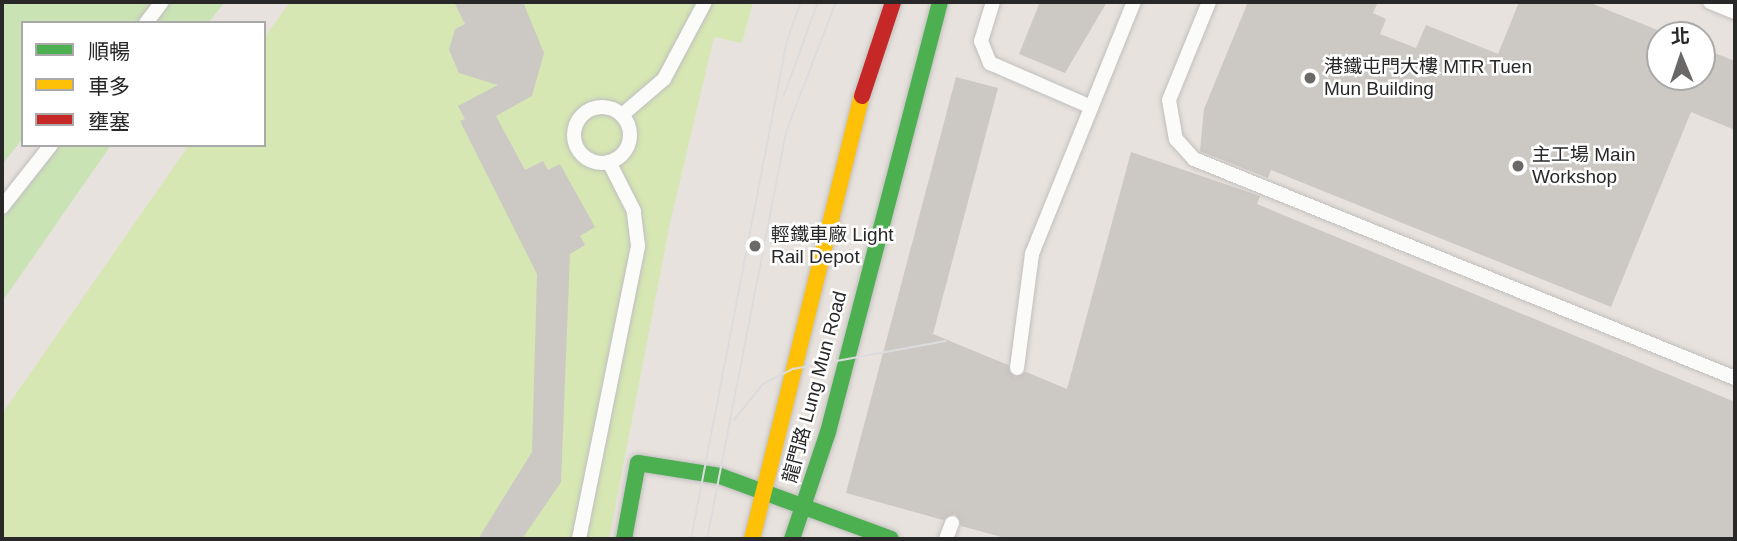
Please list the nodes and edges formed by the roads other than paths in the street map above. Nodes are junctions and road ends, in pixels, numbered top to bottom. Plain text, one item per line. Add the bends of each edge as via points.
1 (162, 2) edge
2 (705, 2) edge
3 (894, 2) edge
4 (940, 2) edge
5 (993, 2) edge
6 (1134, 2) edge
7 (1209, 2) edge
8 (1710, 2) edge
9 (1735, 12) edge
10 (148, 21) edge
11 (1091, 107) junction
12 (622, 115) junction
13 (49, 147) edge
14 (608, 162) junction
15 (2, 207) edge
16 (1017, 368) dead end
17 (1735, 378) edge
18 (764, 490) junction
19 (804, 504) junction
20 (953, 523) dead end
21 (579, 539) edge
22 (624, 539) edge
23 (752, 539) edge
24 (792, 539) edge
25 (891, 539) edge
26 (946, 539) edge

1 - 10 lane
2 - 12 lane via 664,79
3 - 18 main road, 龍門路 Lung Mun Road via 846,146
4 - 19 main road, 龍門路 Lung Mun Road
5 - 11 lane via 981,41 990,63
6 - 11 lane
7 - 17 lane via 1169,100 1176,139 1195,159
8 - 9 lane
11 - 16 lane via 1031,254
12 - 14 lane via 628,146
12 - 14 lane via 595,108 575,128 582,154
13 - 15 lane
14 - 21 lane via 636,219 638,246
18 - 19 main road
18 - 22 main road via 638,463
18 - 23 main road, 龍門路 Lung Mun Road
19 - 24 main road, 龍門路 Lung Mun Road
19 - 25 main road
20 - 26 lane

